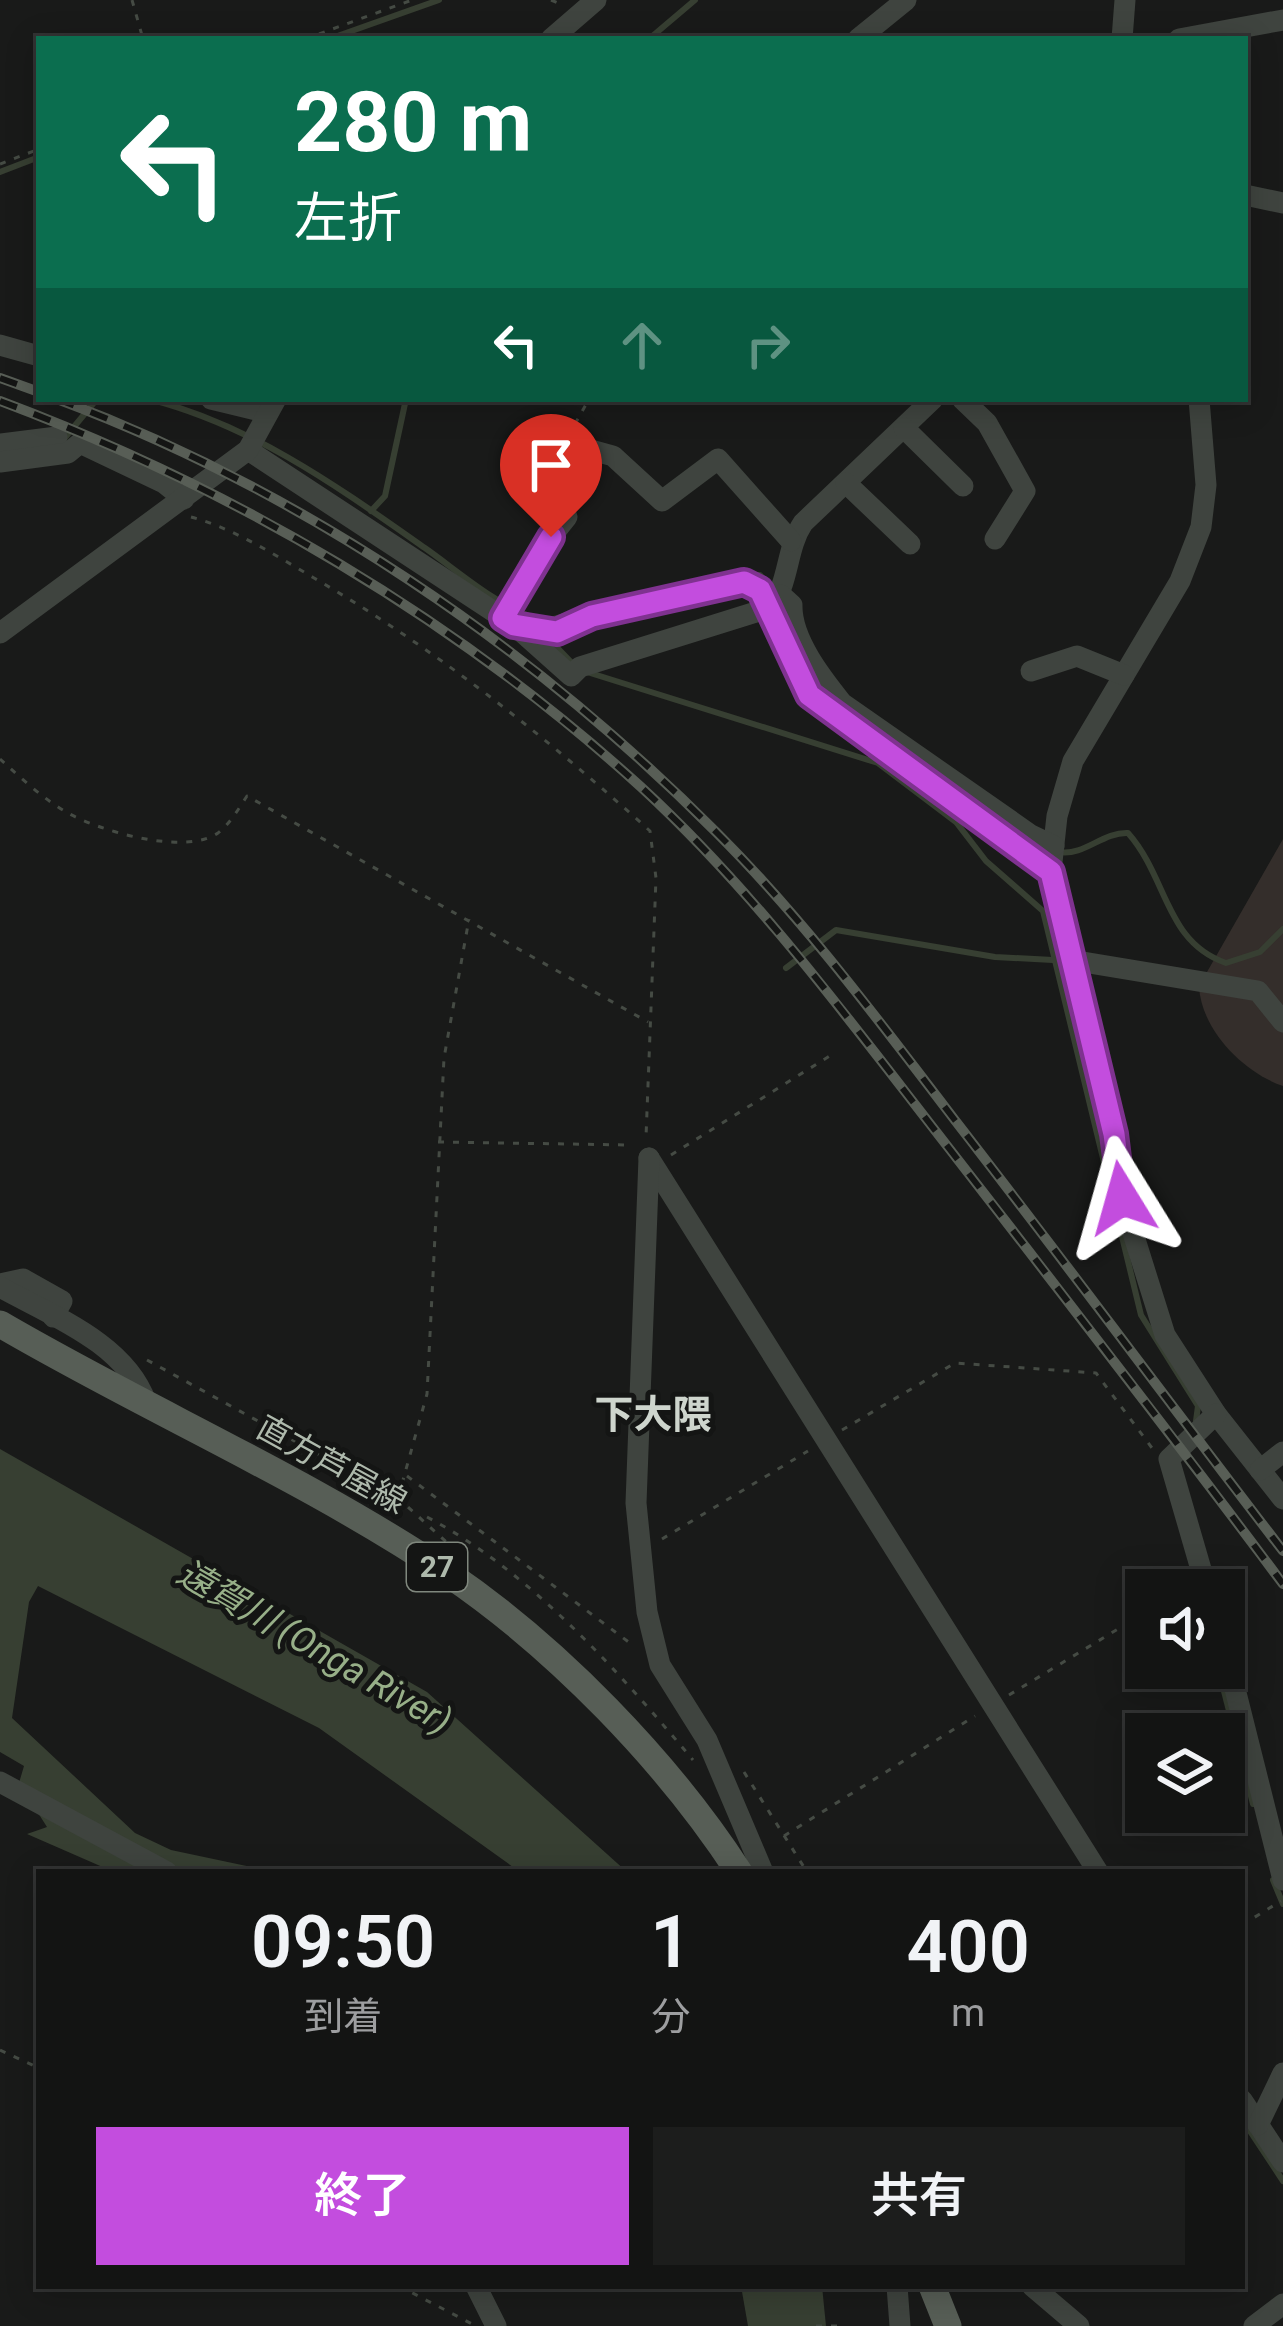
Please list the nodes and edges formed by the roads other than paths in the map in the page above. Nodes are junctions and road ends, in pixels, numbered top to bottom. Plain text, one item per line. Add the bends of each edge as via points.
1 (596, 0) edge
2 (906, 0) edge
3 (1125, 0) edge
4 (1283, 20) edge
5 (554, 36) edge
6 (862, 36) edge
7 (1122, 36) edge
8 (1195, 36) edge
9 (1248, 196) edge
10 (1283, 203) edge
11 (0, 345) edge
12 (36, 355) edge
13 (217, 402) edge
14 (924, 402) edge
15 (965, 402) edge
16 (1199, 402) edge
17 (261, 426) edge
18 (904, 428) junction
19 (57, 437) dead end
20 (566, 443) road end
21 (0, 444) edge
22 (0, 462) edge
23 (846, 483) junction
24 (963, 486) dead end
25 (175, 505) junction
26 (567, 517) dead end
27 (994, 539) dead end
28 (791, 541) junction
29 (910, 544) dead end
30 (776, 601) junction
31 (508, 621) junction
32 (0, 633) edge
33 (1031, 671) dead end
34 (1124, 675) junction
35 (898, 753) junction
36 (1054, 846) junction
37 (1051, 872) junction
38 (1071, 960) junction
39 (1283, 1022) edge
40 (0, 1286) edge
41 (0, 1324) edge
42 (146, 1402) junction
43 (1216, 1414) junction
44 (1283, 1452) edge
45 (1260, 1470) junction
46 (1283, 1499) edge
47 (1201, 1569) edge
48 (1235, 1689) edge
49 (0, 1782) edge
50 (161, 1869) edge
51 (737, 1869) edge
52 (762, 1869) edge
53 (1096, 1869) edge
54 (1283, 1880) edge
55 (1283, 2073) edge
56 (1245, 2105) edge
57 (1258, 2126) junction
58 (1283, 2162) edge
59 (478, 2289) edge
60 (897, 2289) edge
61 (933, 2289) edge
62 (1036, 2289) edge
63 (1283, 2304) edge
64 (496, 2326) edge
65 (900, 2326) edge
66 (948, 2326) edge
67 (1079, 2326) edge
68 (1254, 2326) edge

1 - 5 street
2 - 6 street
3 - 7 street
4 - 8 street
9 - 10 street
11 - 12 street
13 - 17 street
14 - 18 street
15 - 27 street via 1025,491
16 - 34 street via 1201,527 1180,581
17 - 25 street
17 - 31 street
18 - 23 street
18 - 24 street
19 - 21 street
20 - 28 street via 613,456 662,501 718,460
22 - 25 street via 68,454 80,443 164,483
23 - 28 street
23 - 29 street
25 - 32 street
26 - 31 street via 535,557
28 - 30 street
30 - 31 street via 744,582 592,616 557,632
30 - 31 street via 571,676
30 - 35 street via 792,605 819,673 842,703
33 - 34 street via 1077,656
34 - 36 street via 1073,761
35 - 36 street
35 - 37 street
36 - 37 street
37 - 38 street
38 - 39 street via 1258,991
38 - 43 street via 1144,1278 1165,1335
40 - 42 street via 136,1374
41 - 42 main road, 直方芦屋線 / 27
42 - 51 main road, 直方芦屋線 / 27 via 400,1543 544,1648
43 - 45 street
43 - 47 street via 1168,1460
44 - 45 street
45 - 46 street
48 - 54 street
49 - 50 street
52 - 53 street via 707,1740 660,1665 640,1553 649,1157
55 - 57 street
56 - 57 street
57 - 58 street
59 - 64 street
60 - 65 street
61 - 66 main road
62 - 67 street
63 - 68 street

